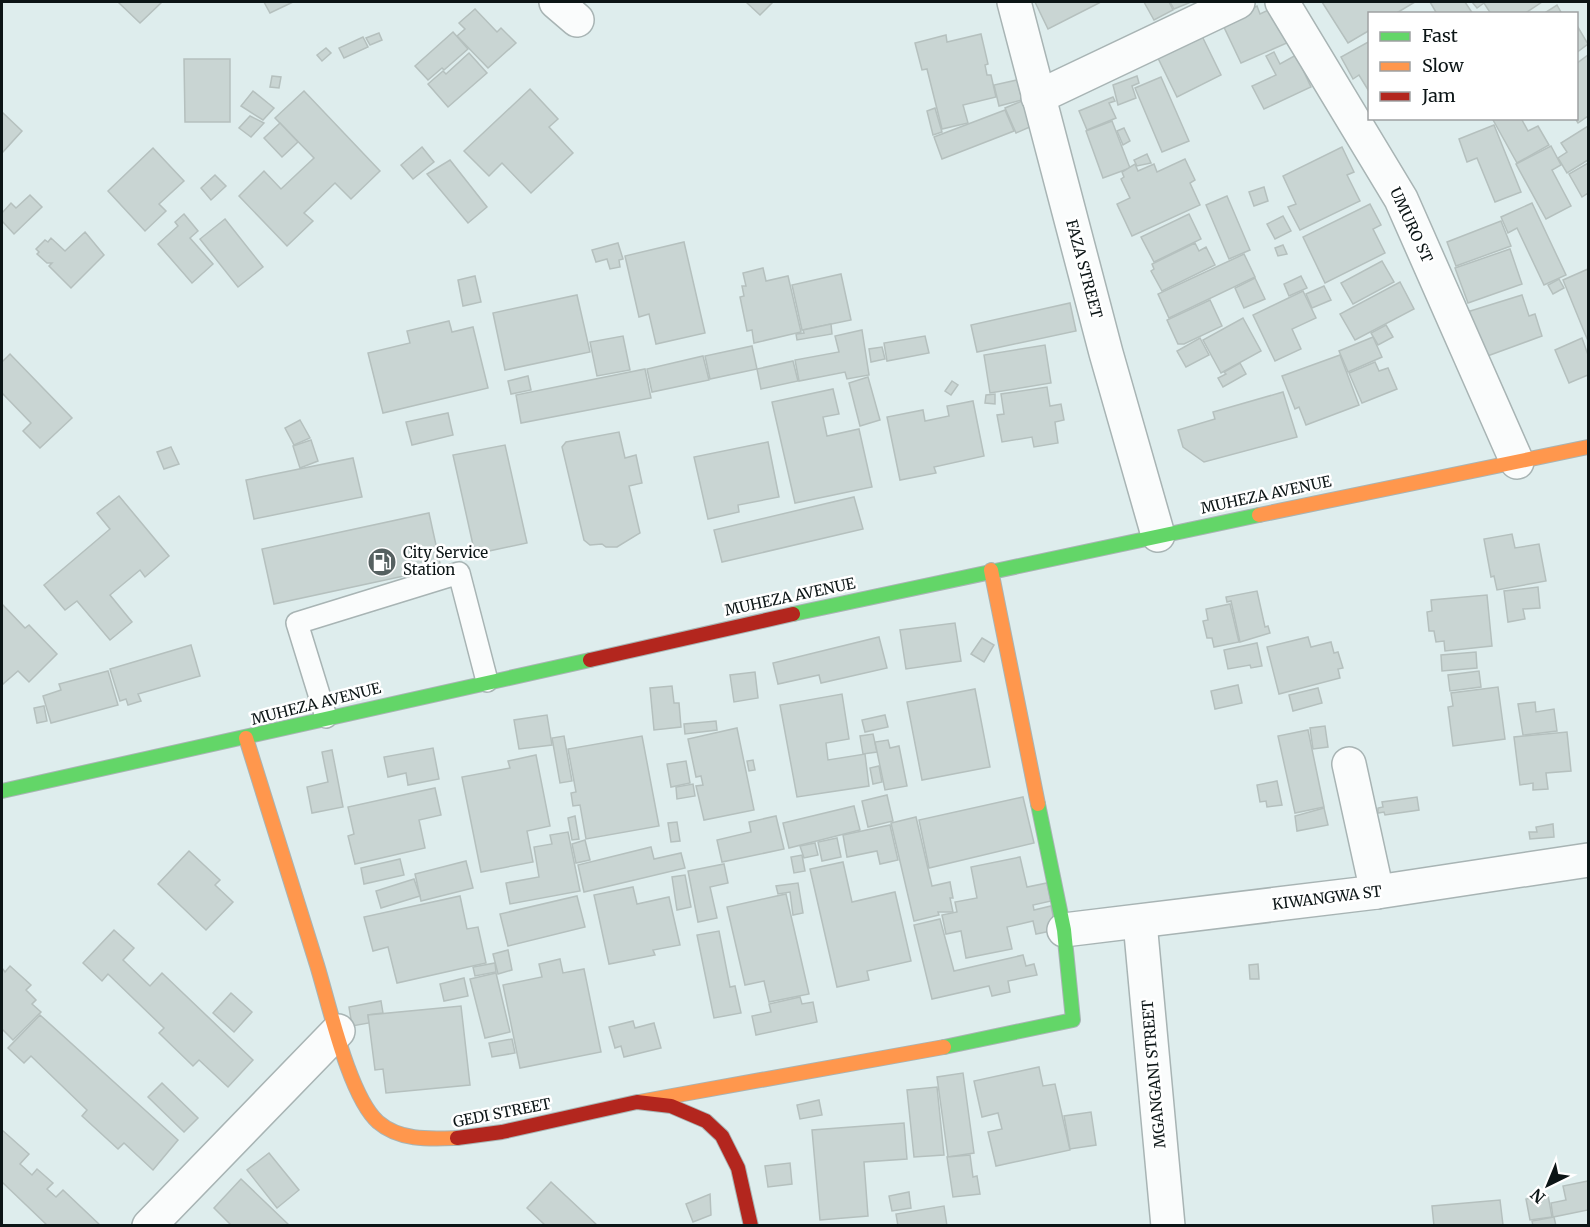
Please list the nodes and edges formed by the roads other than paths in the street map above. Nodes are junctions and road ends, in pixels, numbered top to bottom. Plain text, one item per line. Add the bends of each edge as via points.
1 (1014, 2) edge
2 (1238, 2) edge
3 (1282, 2) edge
4 (1038, 97) junction
5 (1588, 447) edge
6 (1517, 462) junction
7 (1158, 535) junction
8 (991, 570) junction
9 (487, 681) junction
10 (326, 717) junction
11 (246, 738) junction
12 (1349, 764) dead end
13 (2, 791) edge
14 (1588, 860) edge
15 (1377, 892) junction
16 (1140, 922) junction
17 (1064, 930) junction
18 (338, 1031) junction
19 (639, 1102) junction
20 (149, 1226) edge
21 (751, 1226) edge
22 (1168, 1226) edge

1 - 4 street, FAZA STREET
2 - 4 street
3 - 6 street, UMURO ST via 1401,199
4 - 7 street, FAZA STREET
5 - 6 street, MUHEZA AVENUE
6 - 7 street, MUHEZA AVENUE
7 - 8 street, MUHEZA AVENUE
8 - 9 street, MUHEZA AVENUE
8 - 17 street
9 - 10 street, MUHEZA AVENUE
9 - 10 lane via 459,573 297,623
10 - 11 street, MUHEZA AVENUE
11 - 13 street, MUHEZA AVENUE
11 - 18 street, GEDI STREET
12 - 15 street
14 - 15 street, KIWANGWA ST
15 - 16 street, KIWANGWA ST
16 - 17 street, KIWANGWA ST
16 - 22 street, MGANGANI STREET
17 - 19 street via 1073,1020 1002,1037
18 - 19 street, GEDI STREET via 357,1088 379,1122 408,1138 453,1141
18 - 20 street
19 - 21 street, GEDI STREET via 700,1115 721,1134 740,1171

